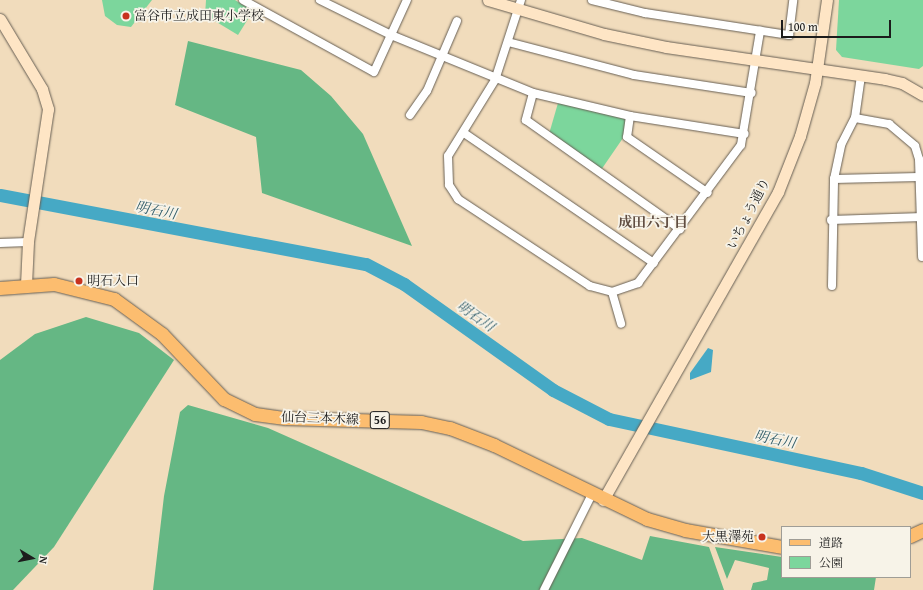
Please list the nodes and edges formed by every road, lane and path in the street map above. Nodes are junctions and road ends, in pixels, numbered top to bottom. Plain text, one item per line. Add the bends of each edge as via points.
1 (243, 0) edge
2 (320, 0) edge
3 (407, 0) edge
4 (488, 0) edge
5 (592, 0) edge
6 (793, 0) edge
7 (827, 0) edge
8 (519, 5) edge
9 (0, 18) edge
10 (457, 20) dead end
11 (760, 31) junction
12 (391, 35) junction
13 (508, 42) junction
14 (443, 58) junction
15 (756, 60) junction
16 (818, 69) junction
17 (861, 76) junction
18 (495, 80) junction
19 (533, 93) junction
20 (752, 93) junction
21 (923, 95) edge
22 (410, 115) dead end
23 (630, 116) junction
24 (855, 118) junction
25 (464, 133) junction
26 (745, 134) junction
27 (919, 177) junction
28 (834, 179) junction
29 (708, 193) junction
30 (922, 217) edge
31 (831, 220) junction
32 (680, 229) junction
33 (28, 242) junction
34 (0, 243) edge
35 (922, 257) dead end
36 (654, 263) junction
37 (26, 284) junction
38 (832, 286) dead end
39 (0, 288) edge
40 (612, 292) junction
41 (621, 324) dead end
42 (598, 497) junction
43 (923, 530) edge
44 (911, 536) edge
45 (781, 547) edge
46 (544, 590) edge

1 - 12 street via 374,72
2 - 12 street
3 - 12 street
4 - 8 street
5 - 11 street
6 - 11 street via 789,35
7 - 16 street, いちょう通り
8 - 13 street
8 - 15 street via 640,42
9 - 33 street via 42,89 48,109
10 - 14 street
11 - 15 street
12 - 14 street
13 - 18 street
13 - 20 street via 634,75
14 - 18 street
14 - 22 street
15 - 16 street
15 - 20 street
16 - 17 street
16 - 42 street, いちょう通り via 800,136 772,204 635,443
17 - 21 street via 902,83
17 - 24 street
18 - 19 street
18 - 25 street
19 - 23 street
19 - 32 street via 526,120
20 - 26 street
23 - 26 street
23 - 29 street via 627,137
24 - 27 street via 889,124 903,134 915,146
24 - 28 street via 841,145
25 - 36 street
25 - 40 street via 448,156 446,171 449,185 458,199 590,286
26 - 29 street
27 - 28 street
27 - 30 street
28 - 31 street
29 - 32 street
30 - 31 street
30 - 35 street
31 - 38 street
32 - 36 street
33 - 34 street
33 - 37 street
36 - 40 street via 638,283
37 - 39 main road, 仙台三本木線 / 56
37 - 42 main road, 仙台三本木線 / 56 via 68,285 114,299 162,334 224,399 255,414 284,418 420,422 450,428 494,445
40 - 41 street
42 - 45 main road, 仙台三本木線 / 56 via 667,525
42 - 46 street
43 - 44 main road

